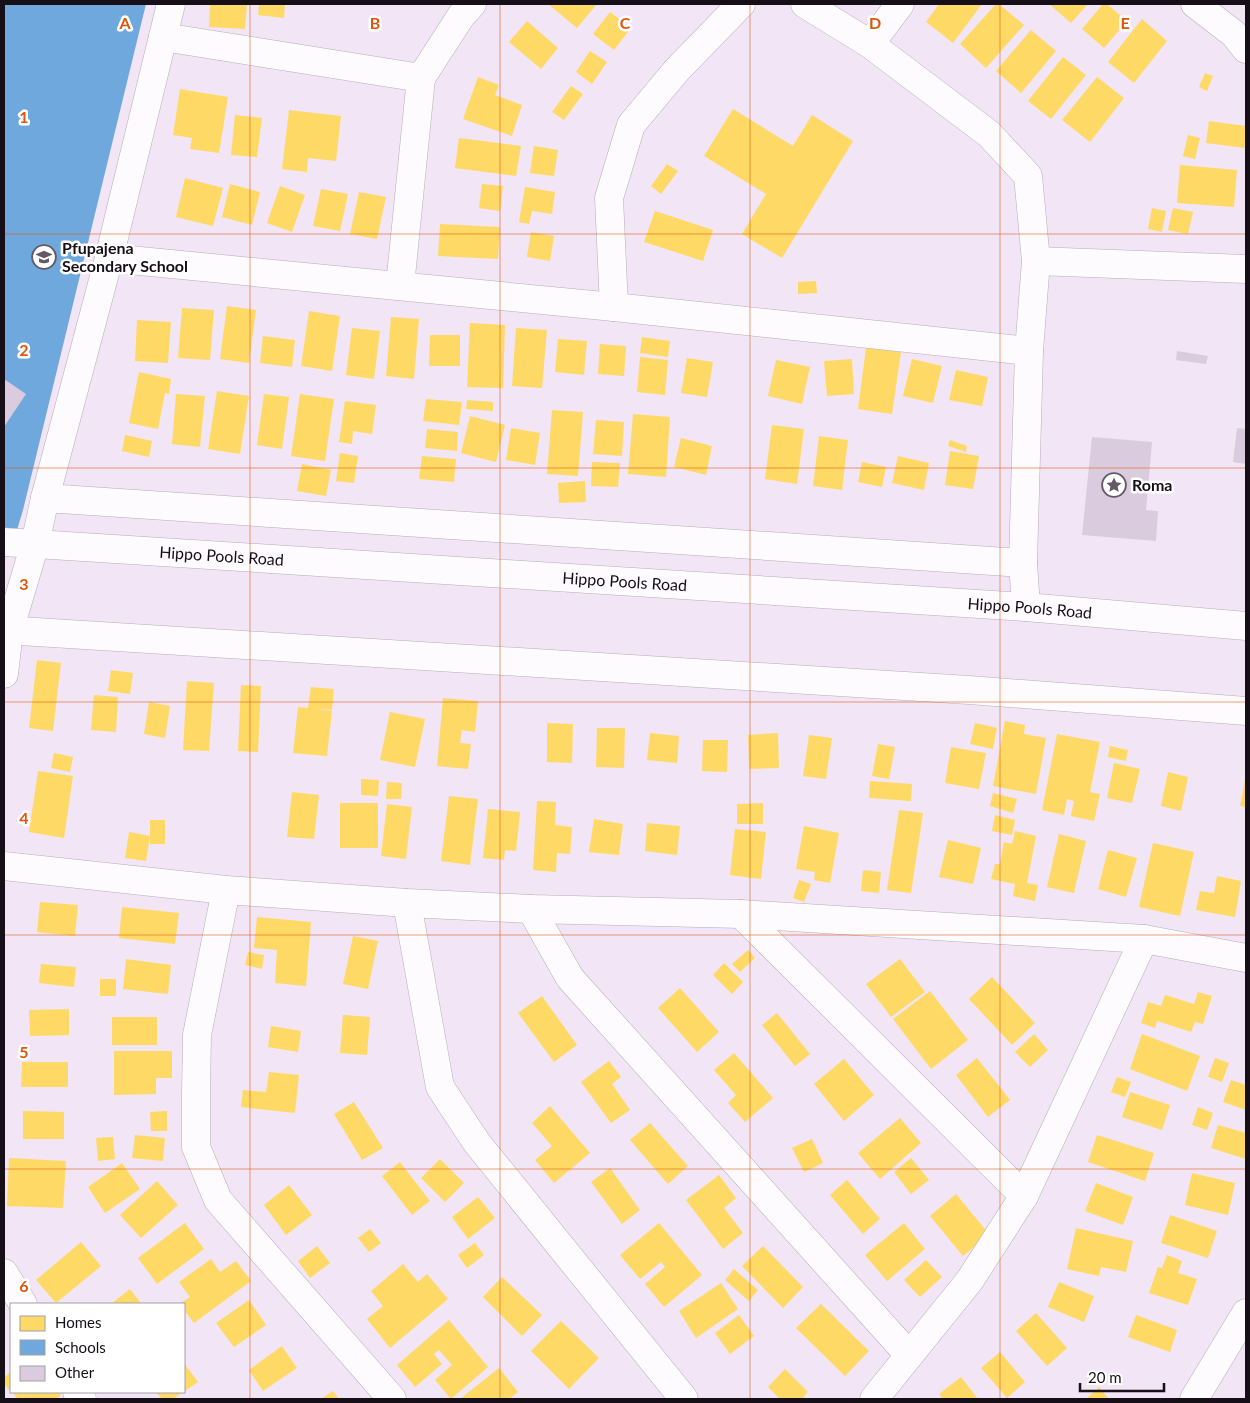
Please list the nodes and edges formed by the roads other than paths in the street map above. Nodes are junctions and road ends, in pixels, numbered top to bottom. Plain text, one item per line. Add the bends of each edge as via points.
1 (171, 4) edge
2 (472, 4) edge
3 (740, 4) edge
4 (805, 4) edge
5 (900, 4) edge
6 (1195, 4) edge
7 (162, 37) junction
8 (870, 44) junction
9 (1246, 49) edge
10 (421, 78) junction
11 (110, 258) junction
12 (1036, 260) junction
13 (1246, 269) edge
14 (400, 286) junction
15 (614, 307) junction
16 (1029, 351) junction
17 (45, 498) junction
18 (4, 542) edge
19 (35, 544) junction
20 (1023, 563) junction
21 (1026, 608) junction
22 (1246, 626) edge
23 (6, 630) edge
24 (4, 674) edge
25 (1246, 711) edge
26 (4, 866) edge
27 (226, 890) junction
28 (406, 902) junction
29 (531, 909) junction
30 (741, 914) junction
31 (1144, 939) junction
32 (1246, 958) edge
33 (1024, 1196) junction
34 (4, 1273) edge
35 (22, 1303) edge
36 (1246, 1313) edge
37 (909, 1355) junction
38 (392, 1399) edge
39 (684, 1399) edge
40 (874, 1399) edge
41 (1194, 1399) edge

1 - 7 street
2 - 10 street via 460,16
3 - 15 street via 676,70 631,125 609,198
4 - 8 street
5 - 8 street
6 - 9 street via 1234,34
7 - 10 street
7 - 11 street
8 - 12 street via 989,134 1028,176
10 - 14 street
11 - 14 street
11 - 17 street
12 - 13 street
12 - 16 street
14 - 15 street
15 - 16 street
16 - 20 street
17 - 19 street
17 - 20 street
18 - 19 street, Hippo Pools Road
19 - 21 street, Hippo Pools Road
19 - 23 street
20 - 21 street
21 - 22 street, Hippo Pools Road
23 - 24 street
23 - 25 street via 969,690
26 - 27 street
27 - 28 street
27 - 38 street via 197,1035 196,1147 218,1200
28 - 29 street
28 - 39 street via 440,1087 477,1143
29 - 30 street
29 - 37 street via 570,978
30 - 31 street
30 - 33 street
31 - 32 street
31 - 33 street
33 - 37 street via 970,1280
34 - 35 street
36 - 41 street
37 - 40 street

